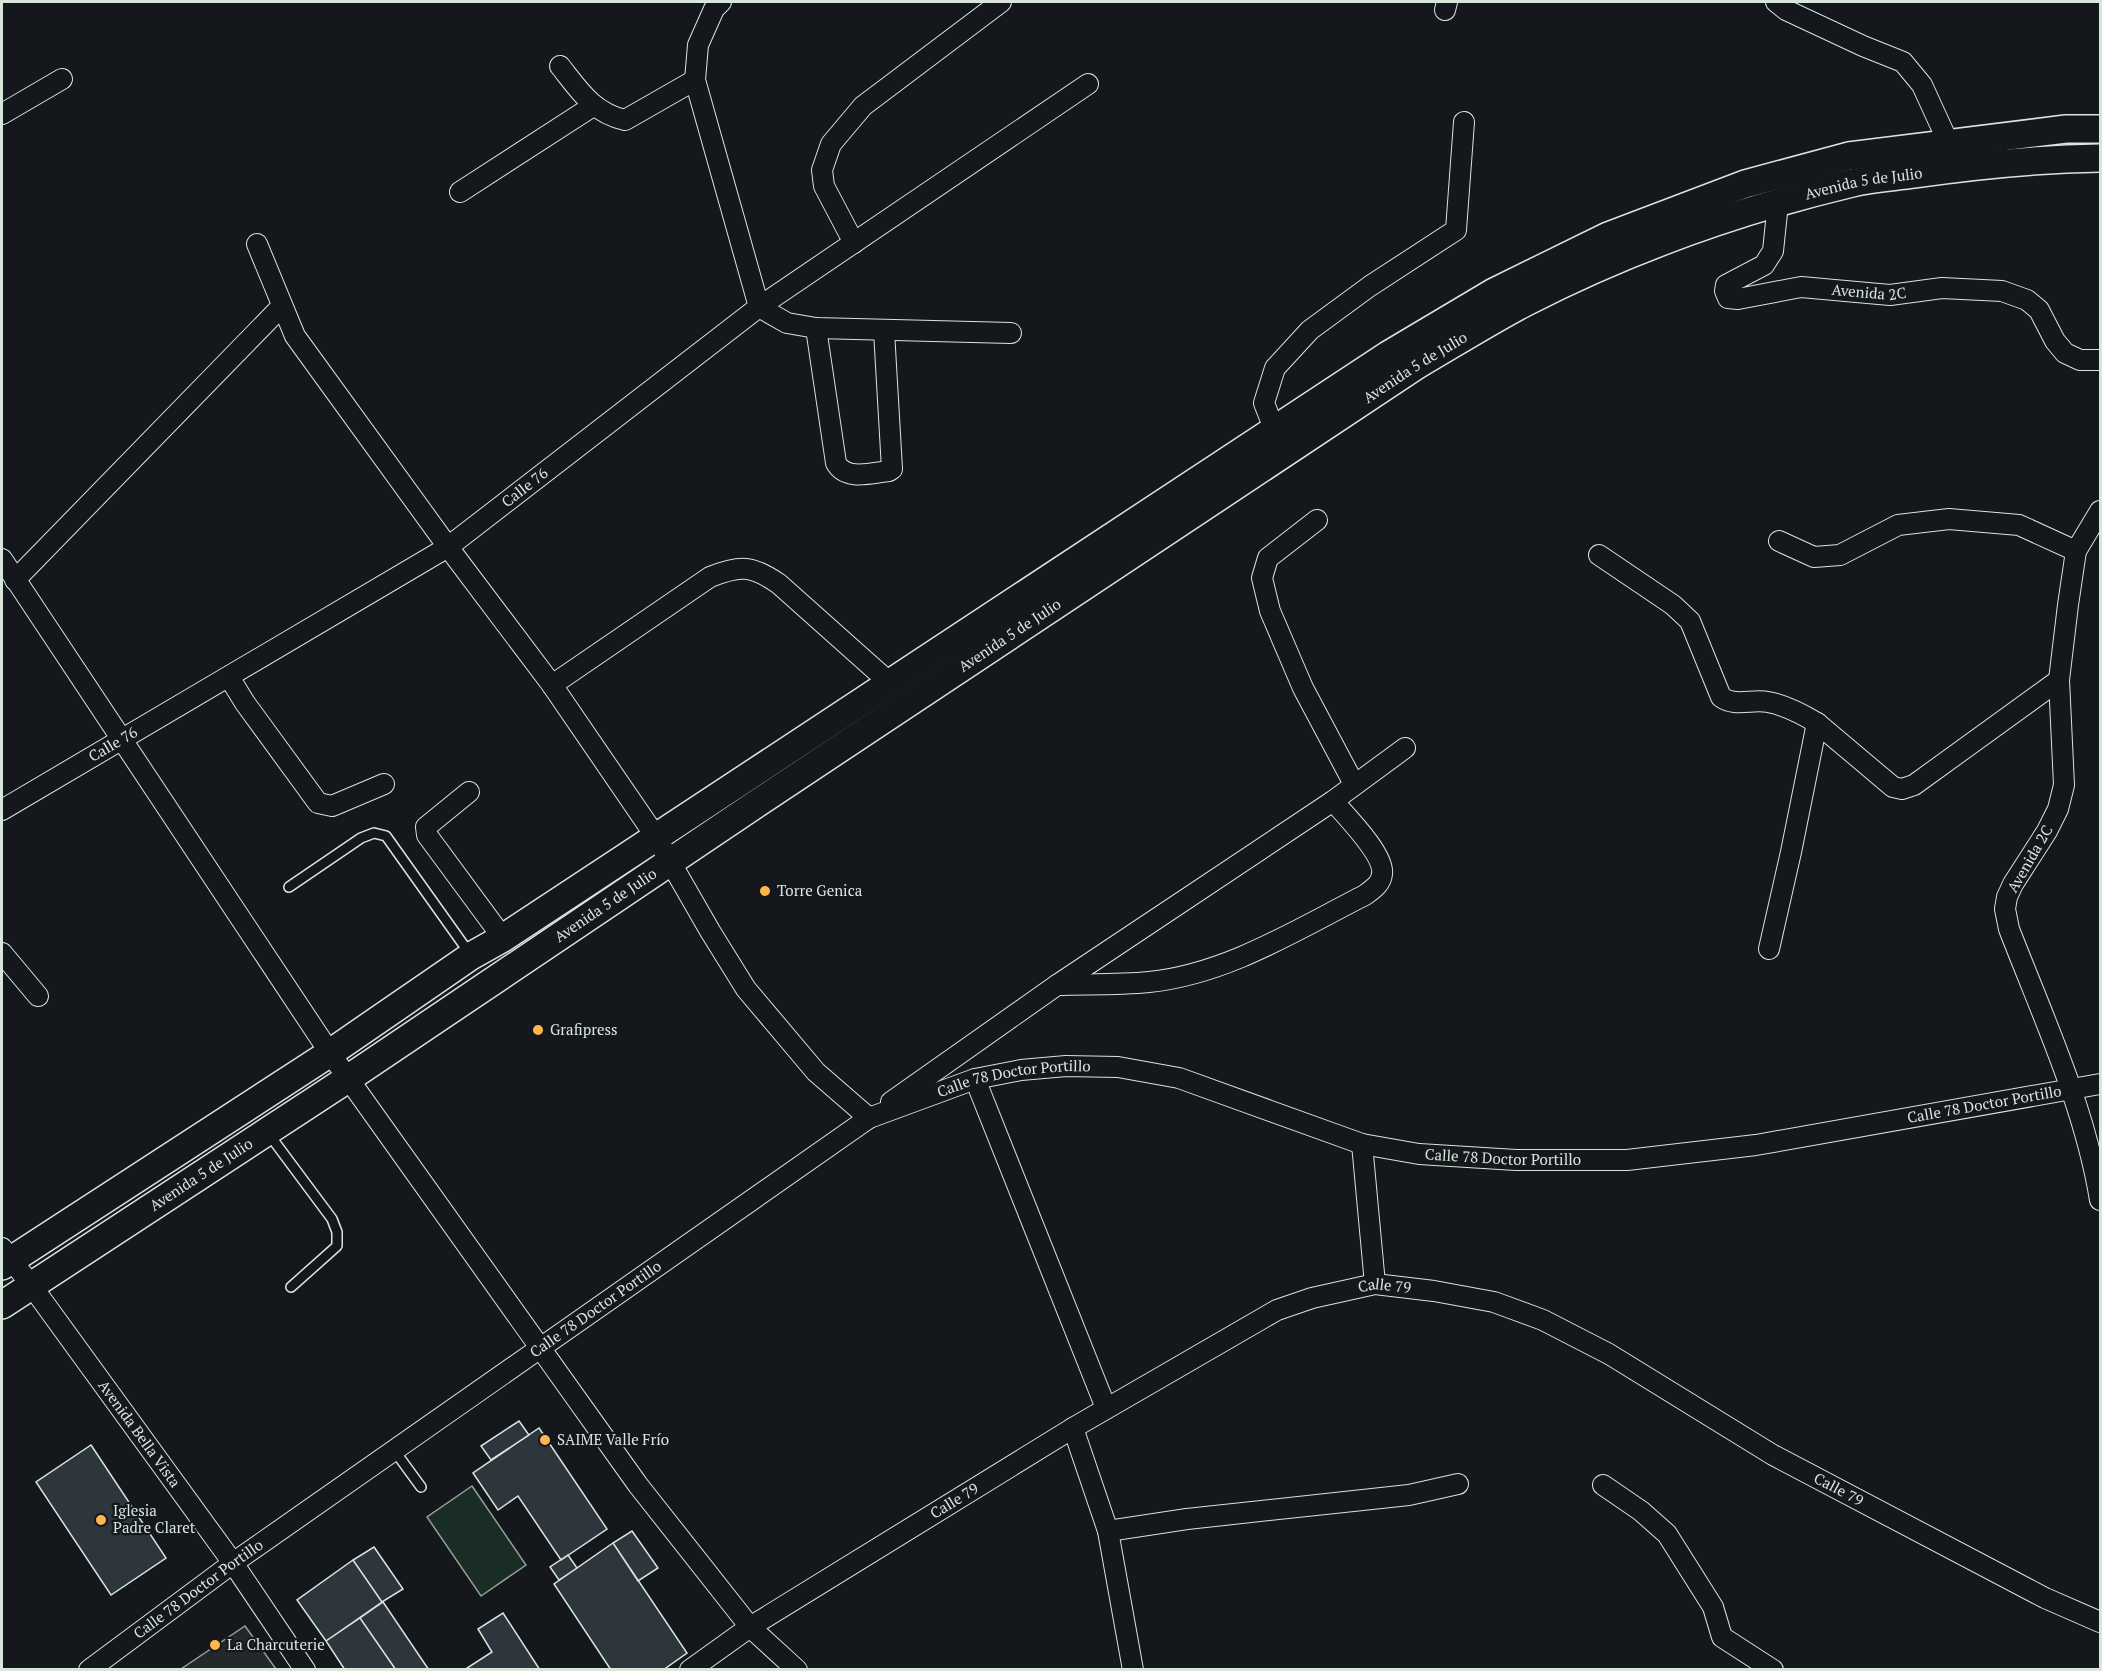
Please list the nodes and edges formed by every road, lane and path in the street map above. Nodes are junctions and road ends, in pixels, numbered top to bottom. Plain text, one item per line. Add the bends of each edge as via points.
1 (721, 2) edge
2 (1001, 2) edge
3 (1776, 2) edge
4 (560, 66) dead end
5 (62, 79) dead end
6 (695, 80) junction
7 (1088, 84) dead end
8 (593, 106) junction
9 (2, 114) edge
10 (1464, 122) dead end
11 (2100, 129) edge
12 (1949, 144) junction
13 (2100, 158) edge
14 (460, 192) dead end
15 (1778, 203) junction
16 (854, 243) junction
17 (257, 244) dead end
18 (282, 306) junction
19 (759, 307) junction
20 (816, 328) junction
21 (884, 331) junction
22 (1011, 333) dead end
23 (2100, 360) edge
24 (1275, 431) junction
25 (2100, 511) edge
26 (1317, 520) dead end
27 (1779, 541) dead end
28 (448, 547) junction
29 (2076, 551) junction
30 (1599, 555) dead end
31 (2, 559) edge
32 (15, 580) junction
33 (229, 677) junction
34 (2059, 680) junction
35 (890, 683) junction
36 (552, 685) junction
37 (1817, 723) junction
38 (121, 741) junction
39 (1405, 748) dead end
40 (384, 784) dead end
41 (1354, 784) junction
42 (469, 792) dead end
43 (1333, 801) junction
44 (2, 810) edge
45 (656, 837) junction
46 (670, 862) junction
47 (290, 887) dead end
48 (503, 938) junction
49 (1768, 949) dead end
50 (2, 953) edge
51 (471, 956) junction
52 (1057, 985) junction
53 (38, 996) dead end
54 (330, 1053) junction
55 (349, 1078) junction
56 (975, 1079) junction
57 (2100, 1084) edge
58 (2071, 1089) junction
59 (869, 1118) junction
60 (267, 1131) junction
61 (1362, 1144) junction
62 (2100, 1200) edge
63 (5, 1258) edge
64 (1375, 1284) junction
65 (31, 1285) junction
66 (291, 1287) dead end
67 (2, 1305) edge
68 (540, 1347) junction
69 (1106, 1408) junction
70 (1072, 1428) junction
71 (394, 1450) junction
72 (1458, 1484) dead end
73 (1603, 1485) dead end
74 (421, 1487) dead end
75 (1108, 1531) junction
76 (233, 1563) junction
77 (2100, 1622) edge
78 (750, 1626) junction
79 (89, 1670) edge
80 (304, 1670) edge
81 (690, 1670) edge
82 (797, 1670) edge
83 (1133, 1670) edge
84 (1773, 1670) edge

1 - 6 street via 698,45
2 - 16 street via 863,106 831,144 822,170 824,186
3 - 12 street via 1903,62 1922,85
4 - 8 street
5 - 9 street
6 - 8 street via 625,120
6 - 19 street
7 - 16 street, Calle 76
8 - 14 street
10 - 24 street via 1456,230 1310,330 1275,368 1264,403
11 - 12 main road, Avenida 5 de Julio via 2066,129
12 - 24 main road, Avenida 5 de Julio via 1849,156 1745,184 1608,236 1494,292 1388,355
13 - 15 main road, Avenida 5 de Julio via 1970,166 1854,183
15 - 23 street, Avenida 2C via 1773,251 1764,265 1726,285 1728,298 1802,287 1890,295 1942,288 2002,291 2027,300 2039,310 2065,353 2080,360
15 - 46 main road, Avenida 5 de Julio via 1683,233 1612,262 1524,303 1418,365
16 - 19 street, Calle 76
17 - 18 street
18 - 28 street via 295,336
18 - 32 street
19 - 20 street via 788,323
19 - 28 street, Calle 76
20 - 21 street
20 - 21 street via 836,463 848,474 892,468
21 - 22 street
24 - 35 main road, Avenida 5 de Julio
25 - 29 street, Avenida 2C
26 - 41 street via 1268,558 1262,578 1270,611 1303,687
27 - 29 street via 1814,557 1840,555 1898,525 1949,519 2019,525
28 - 33 street, Calle 76
28 - 36 street
29 - 34 street, Avenida 2C
30 - 37 street via 1690,621 1721,697 1736,702 1767,702
31 - 32 street
32 - 38 street
33 - 38 street, Calle 76
33 - 40 street via 318,803 332,806
34 - 37 street via 1922,780 1902,789 1893,787
34 - 58 street, Avenida 2C via 2064,785 2058,809 2013,884 2005,909 2009,929
35 - 36 street via 779,584 760,571 732,568 710,577
35 - 45 main road, Avenida 5 de Julio
36 - 45 street
37 - 49 street
38 - 44 street, Calle 76
38 - 54 street
39 - 41 street
41 - 43 street
42 - 48 street via 426,827 427,836
43 - 52 street
43 - 52 street via 1382,866 1382,877 1365,895 1241,958 1191,973 1150,982
45 - 46 street
45 - 48 main road, Avenida 5 de Julio
46 - 55 main road, Avenida 5 de Julio
46 - 59 street via 746,989 816,1072
47 - 51 lane via 361,838 374,833 386,836
48 - 51 main road, Avenida 5 de Julio
50 - 53 street
51 - 54 main road, Avenida 5 de Julio
52 - 59 street
54 - 55 street
54 - 63 main road, Avenida 5 de Julio
55 - 60 main road, Avenida 5 de Julio
55 - 68 street
56 - 59 street, Calle 78 Doctor Portillo
56 - 61 street, Calle 78 Doctor Portillo via 1066,1066 1118,1067 1179,1078
56 - 69 street
57 - 58 street, Calle 78 Doctor Portillo
58 - 61 street, Calle 78 Doctor Portillo via 1756,1145 1627,1160 1516,1160 1419,1154
58 - 62 street, Avenida 2C
59 - 68 street, Calle 78 Doctor Portillo
60 - 65 main road, Avenida 5 de Julio
60 - 66 lane via 337,1232 337,1246
61 - 64 street
63 - 65 street, Avenida Bella Vista
64 - 69 street, Calle 79 via 1277,1310
64 - 77 street, Calle 79 via 1494,1302 1543,1320 1609,1354 1773,1455 2045,1598
65 - 67 main road, Avenida 5 de Julio
65 - 76 street, Avenida Bella Vista
68 - 71 street, Calle 78 Doctor Portillo
68 - 78 street via 638,1485
69 - 70 street, Calle 79
70 - 75 street
70 - 78 street, Calle 79
71 - 74 lane
71 - 76 street, Calle 78 Doctor Portillo
72 - 75 street via 1409,1495
73 - 84 street via 1667,1534 1713,1607 1722,1637
75 - 83 street
76 - 79 street, Calle 78 Doctor Portillo
76 - 80 street, Avenida Bella Vista
78 - 81 street, Calle 79
78 - 82 street

